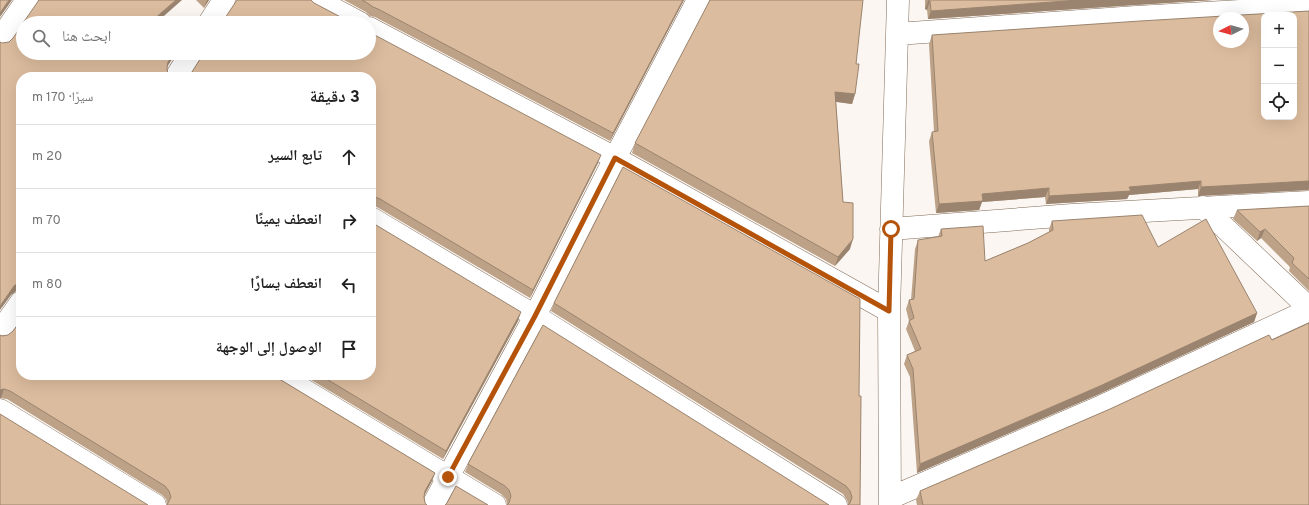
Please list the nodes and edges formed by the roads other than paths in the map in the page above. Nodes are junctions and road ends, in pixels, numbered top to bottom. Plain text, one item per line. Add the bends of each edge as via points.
1 (27, 0) edge
2 (224, 0) edge
3 (317, 0) edge
4 (698, 0) edge
5 (898, 0) edge
6 (1309, 7) edge
7 (214, 16) edge
8 (347, 16) edge
9 (376, 32) edge
10 (897, 34) junction
11 (0, 39) edge
12 (187, 60) edge
13 (179, 72) edge
14 (615, 158) junction
15 (1309, 202) edge
16 (1203, 207) junction
17 (376, 221) edge
18 (891, 229) junction
19 (16, 309) edge
20 (1309, 309) edge
21 (889, 311) junction
22 (535, 316) junction
23 (0, 332) edge
24 (287, 380) edge
25 (0, 410) edge
26 (448, 477) junction
27 (890, 502) edge
28 (154, 505) edge
29 (433, 505) edge
30 (495, 505) edge
31 (836, 505) edge

1 - 11 street
2 - 7 street
3 - 8 street
4 - 14 street
5 - 10 street
6 - 10 street
9 - 14 street
10 - 18 street
12 - 13 street
14 - 21 street
14 - 22 street
15 - 16 street
16 - 18 street
16 - 20 street
17 - 22 street
18 - 21 street
19 - 23 street
20 - 27 street
21 - 27 street
22 - 26 street
22 - 31 street
24 - 26 street
25 - 28 street
26 - 29 street
26 - 30 street

